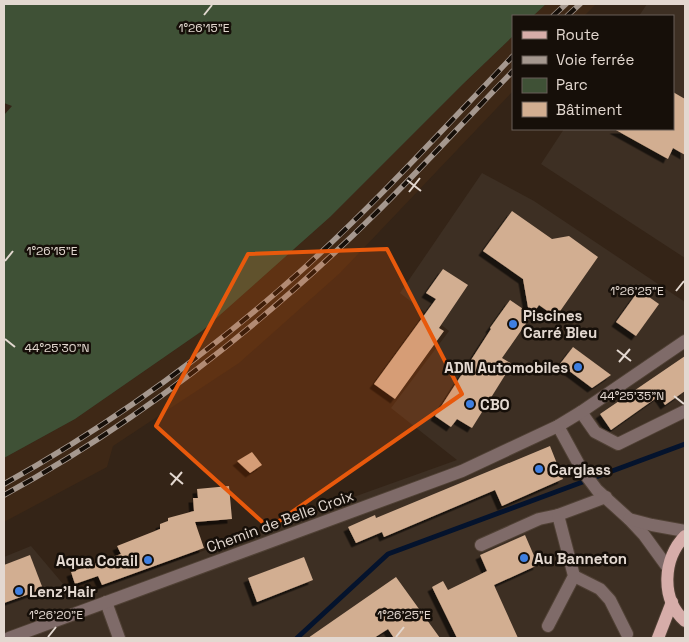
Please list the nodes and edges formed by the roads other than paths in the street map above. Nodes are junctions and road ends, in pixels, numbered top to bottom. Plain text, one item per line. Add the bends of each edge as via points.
1 (685, 341) edge
2 (685, 411) edge
3 (581, 412) junction
4 (558, 426) junction
5 (602, 493) junction
6 (558, 515) junction
7 (629, 519) junction
8 (685, 531) edge
9 (685, 536) edge
10 (481, 545) dead end
11 (668, 568) junction
12 (574, 576) junction
13 (106, 602) junction
14 (672, 602) junction
15 (685, 621) edge
16 (548, 626) dead end
17 (627, 634) dead end
18 (9, 638) edge
19 (119, 638) edge
20 (658, 638) edge

1 - 3 street, Chemin de Belle Croix
2 - 3 street via 618,444 595,432
3 - 4 street, Chemin de Belle Croix
4 - 5 street via 582,470
4 - 13 street, Chemin de Belle Croix via 462,470
5 - 6 street
5 - 7 street
6 - 10 street via 539,519
6 - 12 street
7 - 8 street
7 - 11 street
9 - 11 main road via 672,554
11 - 14 main road via 667,585
12 - 16 street
12 - 17 street via 600,590 610,600
13 - 18 street, Chemin de Belle Croix
13 - 19 street
14 - 15 main road
14 - 20 main road

